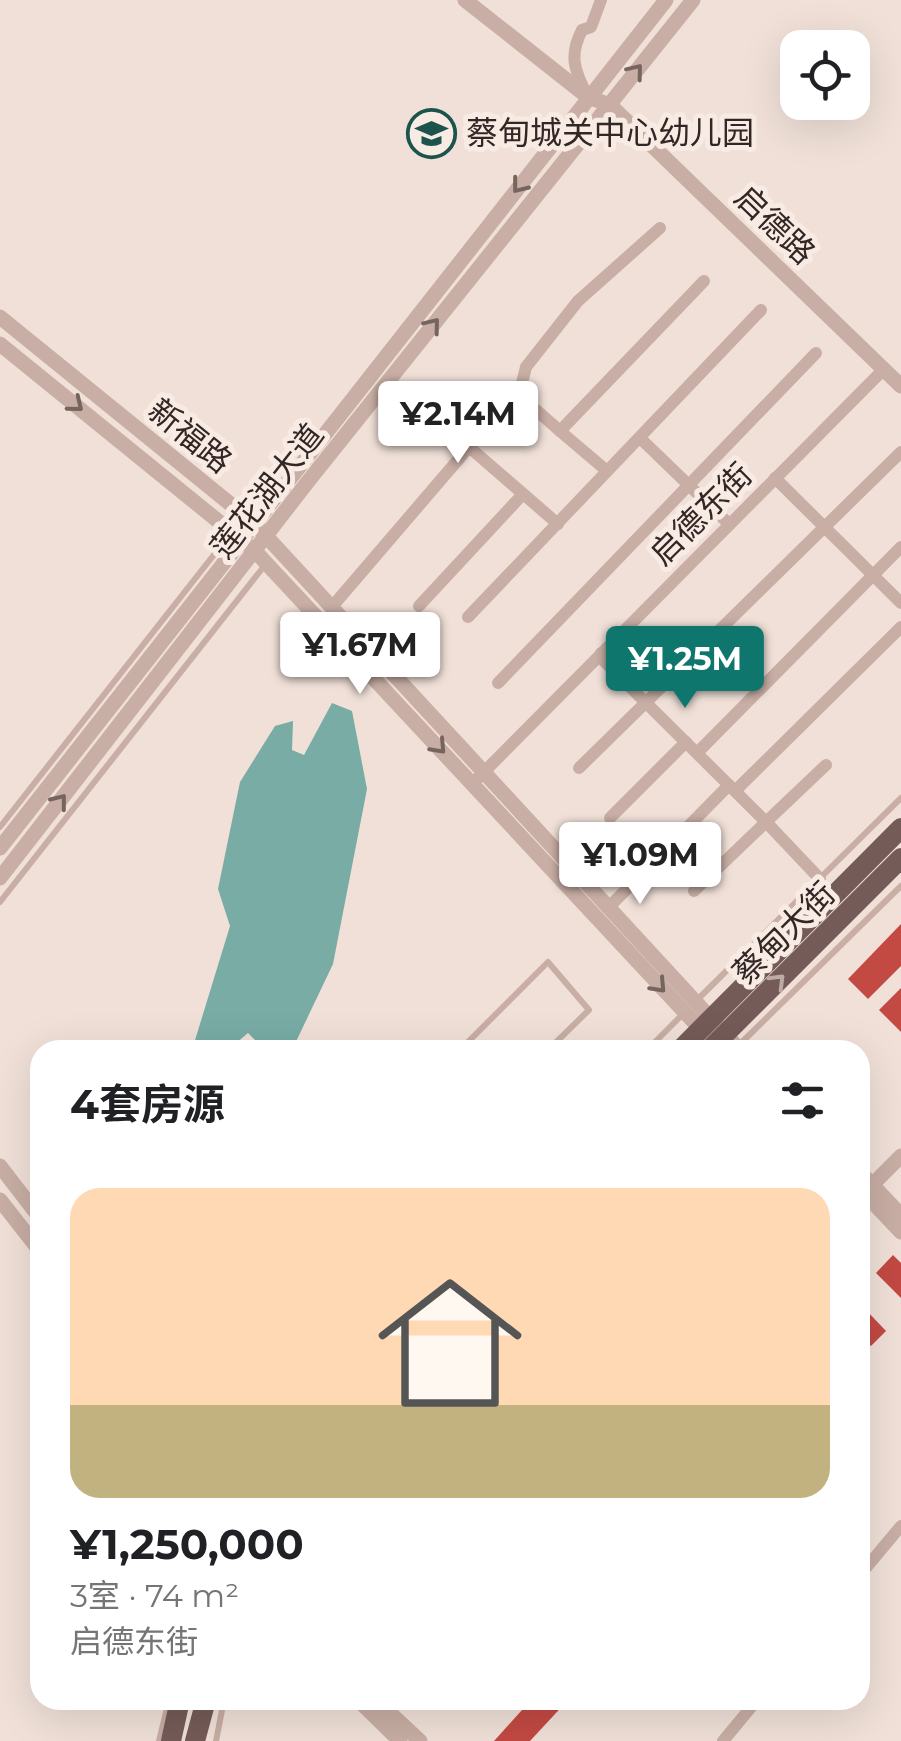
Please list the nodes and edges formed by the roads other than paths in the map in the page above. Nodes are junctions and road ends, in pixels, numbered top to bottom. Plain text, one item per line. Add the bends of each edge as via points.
1 (466, 0) edge
2 (601, 0) edge
3 (666, 0) edge
4 (694, 0) edge
5 (588, 97) junction
6 (610, 104) junction
7 (660, 228) dead end
8 (704, 281) dead end
9 (761, 310) dead end
10 (0, 317) edge
11 (0, 344) edge
12 (816, 353) dead end
13 (884, 368) junction
14 (901, 386) edge
15 (519, 395) junction
16 (560, 431) junction
17 (640, 438) junction
18 (468, 447) junction
19 (901, 452) edge
20 (607, 472) junction
21 (775, 478) junction
22 (688, 486) junction
23 (523, 494) junction
24 (558, 524) junction
25 (730, 524) junction
26 (824, 527) junction
27 (260, 531) junction
28 (249, 547) junction
29 (901, 547) edge
30 (874, 576) junction
31 (901, 603) edge
32 (419, 606) dead end
33 (331, 608) junction
34 (468, 617) dead end
35 (901, 627) edge
36 (601, 653) junction
37 (498, 683) dead end
38 (646, 702) junction
39 (686, 742) junction
40 (697, 753) junction
41 (826, 765) dead end
42 (579, 768) dead end
43 (478, 778) junction
44 (732, 788) junction
45 (901, 798) edge
46 (610, 818) dead end
47 (766, 822) junction
48 (0, 826) edge
49 (901, 828) edge
50 (0, 848) edge
51 (901, 858) edge
52 (0, 878) edge
53 (820, 879) junction
54 (901, 886) edge
55 (694, 891) dead end
56 (0, 902) edge
57 (610, 907) junction
58 (690, 1007) junction
59 (470, 1040) edge
60 (558, 1040) edge
61 (657, 1040) edge
62 (720, 1040) edge
63 (722, 1040) edge
64 (722, 1040) edge
65 (722, 1040) edge
66 (901, 1156) edge
67 (0, 1166) edge
68 (870, 1185) edge
69 (870, 1195) edge
70 (870, 1198) edge
71 (0, 1200) edge
72 (30, 1205) edge
73 (901, 1214) edge
74 (901, 1232) edge
75 (30, 1238) edge
76 (901, 1526) edge
77 (870, 1564) edge
78 (167, 1710) edge
79 (178, 1710) edge
80 (222, 1710) edge
81 (380, 1710) edge
82 (383, 1710) edge
83 (749, 1710) edge
84 (159, 1741) edge
85 (171, 1741) edge
86 (216, 1741) edge
87 (400, 1741) edge
88 (420, 1741) edge
89 (723, 1741) edge

1 - 5 street, 启德路
2 - 5 street via 572,58
3 - 5 street, 莲花湖大道
6 -> 4 street, 莲花湖大道
5 - 6 street, 启德路
5 -> 27 street, 莲花湖大道
6 - 13 street, 启德路
27 -> 6 street, 莲花湖大道
7 - 15 street via 578,300 526,367
8 - 16 street
9 - 17 street
10 - 27 street, 新福路
11 -> 28 street, 新福路
12 - 22 street
13 - 14 street, 启德路
13 - 21 street, 启德东街
15 - 16 street
15 - 18 street
16 - 20 street
17 - 20 street
17 - 22 street
18 - 23 street
18 - 33 street
19 - 26 street
20 - 24 street
21 - 25 street, 启德东街
21 - 26 street
22 - 25 street
22 - 37 street
23 - 24 street
23 - 32 street
24 - 34 street
25 - 36 street, 启德东街
26 - 30 street
26 - 38 street
27 - 28 street, 莲花湖大道
27 - 33 street, 新福路
28 -> 43 street, 新福路
28 - 48 lane, 莲花湖大道
28 - 50 street, 莲花湖大道
52 -> 28 street, 莲花湖大道
28 - 56 lane, 莲花湖大道
29 - 30 street
30 - 31 street
30 - 40 street
33 - 43 street, 新福路
35 - 44 street
36 - 38 street
36 - 43 street, 启德东街
38 - 39 street
38 - 42 street
39 - 40 street
39 - 46 street
40 - 44 street
41 - 47 street
43 - 57 street, 新福路
43 -> 58 street, 新福路
44 - 47 street
44 - 57 street
45 - 53 lane, 蔡甸大街
47 - 53 street
47 - 55 street
49 - 63 main road, 蔡甸大街
64 -> 51 main road, 蔡甸大街
53 - 58 lane, 蔡甸大街
54 - 65 lane, 蔡甸大街
57 - 58 street, 新福路
58 - 61 lane, 蔡甸大街
58 - 62 street, 新福路
59 - 60 lane via 548,962 589,1010
66 - 68 street
67 - 72 street
69 - 73 street
70 - 74 street
71 - 75 street
76 - 77 street
78 - 84 lane
79 - 85 main road
80 - 86 lane
81 - 87 street
82 - 88 street
83 - 89 street

